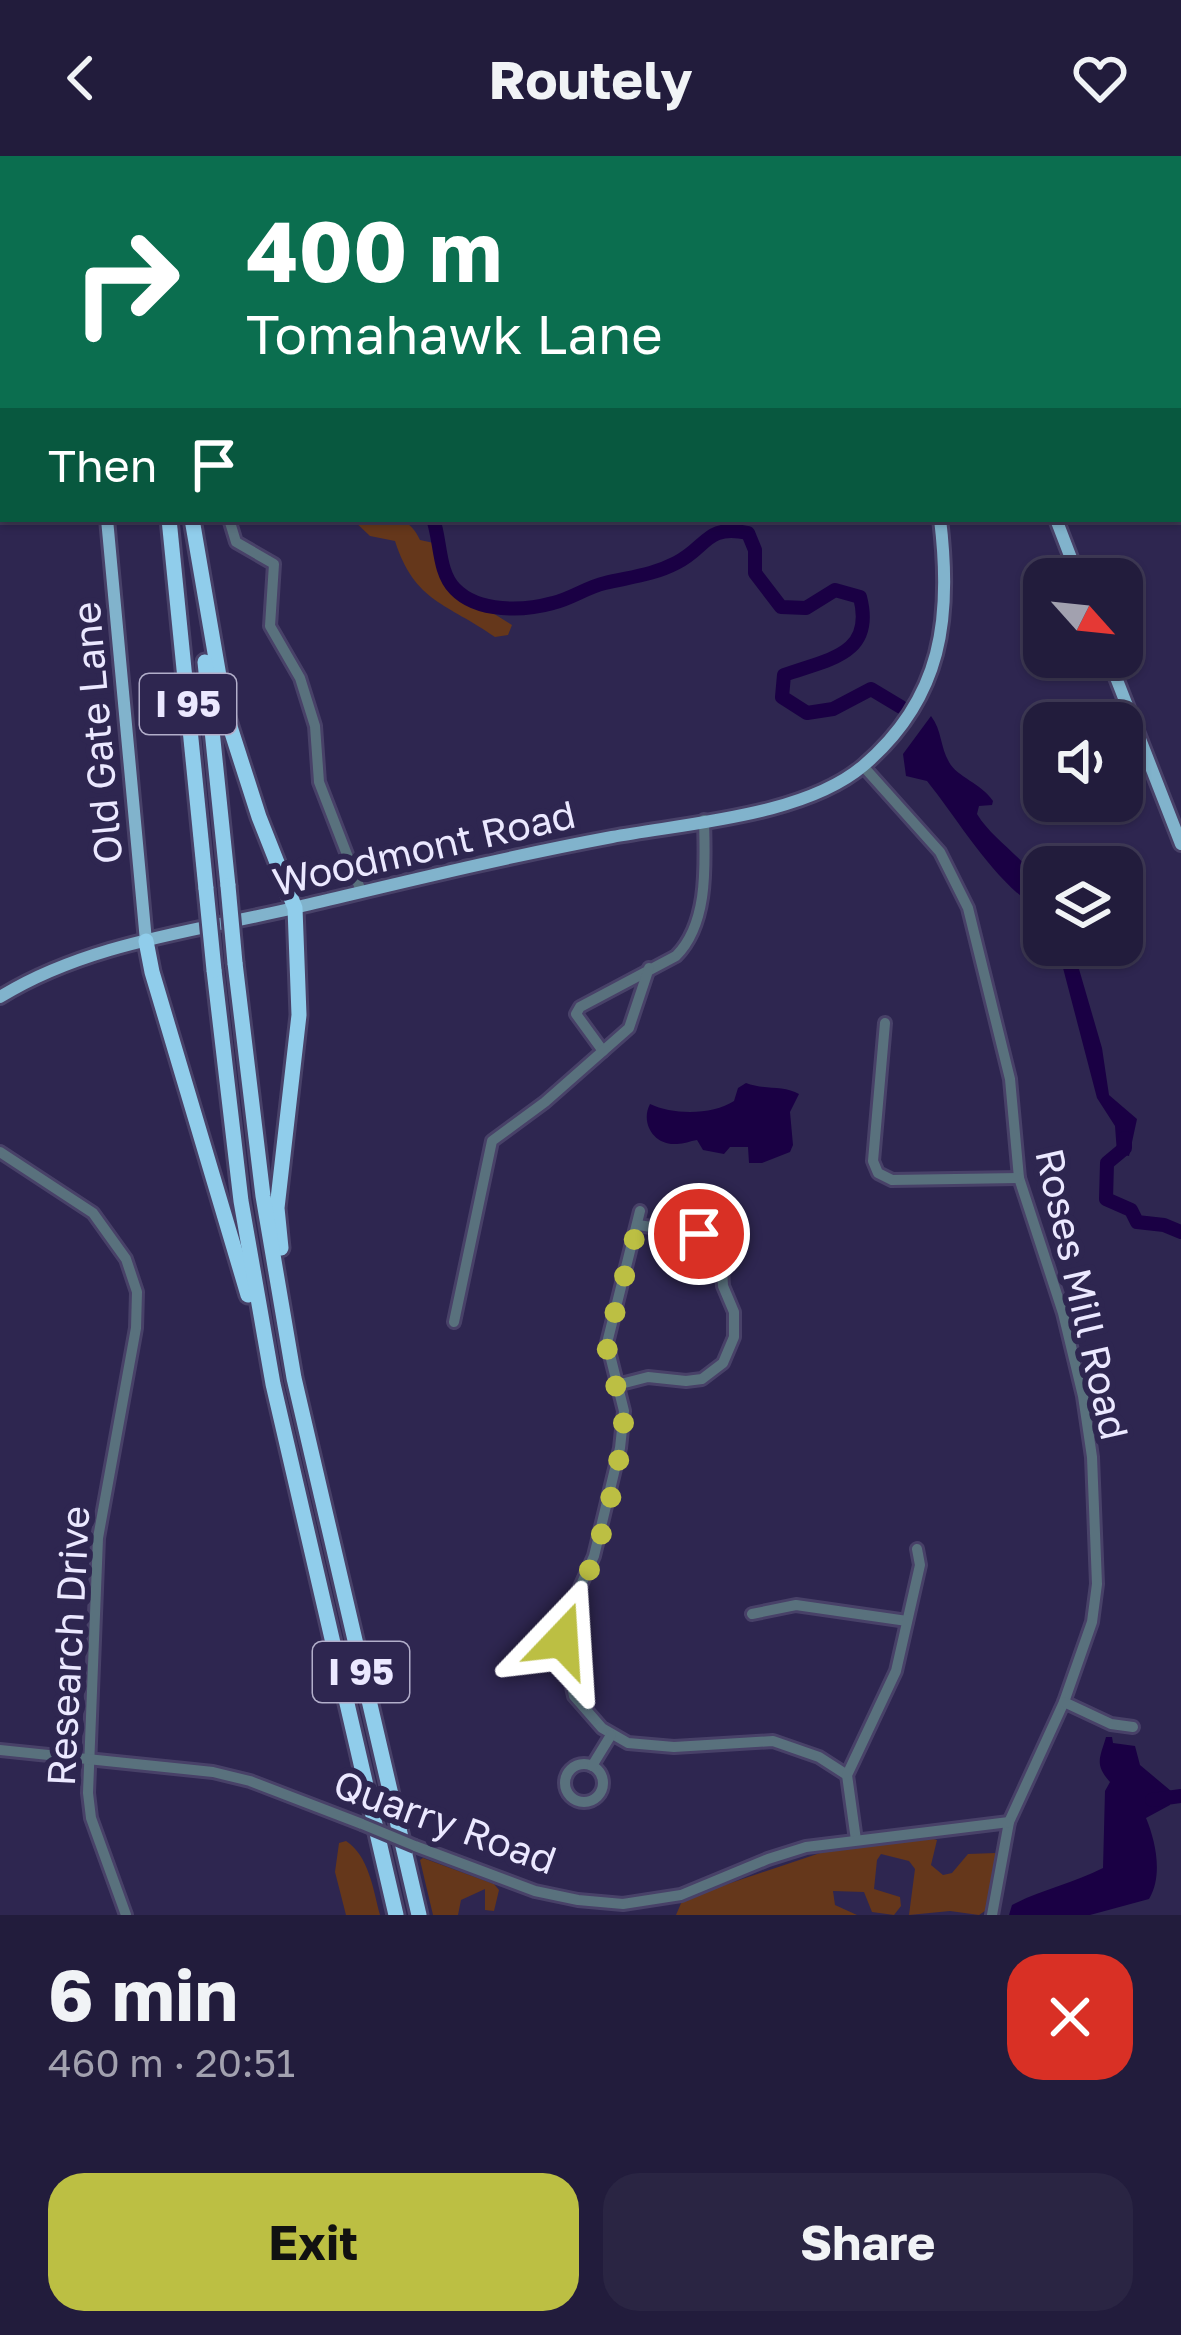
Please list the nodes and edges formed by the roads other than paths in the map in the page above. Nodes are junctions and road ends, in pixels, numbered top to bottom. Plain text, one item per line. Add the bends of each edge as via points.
1 (107, 522) edge
2 (170, 522) edge
3 (192, 522) edge
4 (192, 522) edge
5 (230, 522) edge
6 (940, 522) edge
7 (1057, 522) edge
8 (1071, 558) edge
9 (1116, 678) edge
10 (863, 766) junction
11 (704, 820) junction
12 (1181, 844) edge
13 (361, 891) junction
14 (295, 908) junction
15 (146, 941) junction
16 (649, 968) junction
17 (0, 997) edge
18 (885, 1023) dead end
19 (603, 1051) junction
20 (0, 1152) edge
21 (1019, 1178) junction
22 (640, 1211) dead end
23 (638, 1225) junction
24 (734, 1226) dead end
25 (716, 1243) junction
26 (454, 1322) dead end
27 (273, 1384) junction
28 (617, 1385) junction
29 (304, 1430) junction
30 (917, 1549) dead end
31 (752, 1614) dead end
32 (907, 1621) junction
33 (1064, 1702) junction
34 (1133, 1726) dead end
35 (611, 1736) junction
36 (0, 1750) edge
37 (91, 1759) junction
38 (592, 1766) dead end
39 (847, 1774) junction
40 (1009, 1822) junction
41 (856, 1840) junction
42 (126, 1915) edge
43 (397, 1915) edge
44 (419, 1915) edge
45 (992, 1915) edge

1 - 15 main road, Old Gate Lane
2 - 27 highway, I 95, bridge via 239,1188
3 - 29 highway, I 95, bridge via 262,1196
4 - 14 highway via 225,711
5 - 13 street via 236,542 274,564 270,626 300,678 320,782
6 - 10 main road via 946,599 936,659 906,720
7 - 8 main road
9 - 12 main road
10 - 11 main road, Woodmont Road via 797,799
10 - 21 street, Roses Mill Road via 940,852 968,908 1010,1079
11 - 13 main road, Woodmont Road
11 - 16 street via 705,876 691,934 676,956
13 - 14 main road, Woodmont Road
14 - 15 main road, Woodmont Road
14 - 29 highway via 299,1015 277,1208
15 - 17 main road, Woodmont Road via 69,964
15 - 27 highway
16 - 19 street via 629,1028
16 - 19 street via 578,1010
18 - 21 street via 878,1173 892,1180
19 - 26 street via 492,1141
20 - 37 street, Research Drive via 93,1213 126,1259 136,1292 98,1544
21 - 33 street, Roses Mill Road via 1073,1352 1092,1456 1094,1607
22 - 23 street
23 - 25 street
23 - 28 street via 608,1335
24 - 25 street
25 - 28 street via 735,1320 723,1363 694,1381 648,1377
27 - 43 highway, I 95
28 - 35 street via 620,1448 594,1556 562,1640 574,1696
29 - 44 highway, I 95
30 - 32 street
31 - 32 street via 796,1606
32 - 39 street via 886,1697
33 - 34 street
33 - 40 street, Roses Mill Road
35 - 38 street
35 - 39 street via 652,1748 773,1741
36 - 37 street, Quarry Road
37 - 41 street, Quarry Road, bridge via 232,1777 578,1900 672,1897 768,1858
37 - 42 street, Research Drive via 92,1818
39 - 41 street
40 - 41 street, Quarry Road
40 - 45 street, Roses Mill Road

